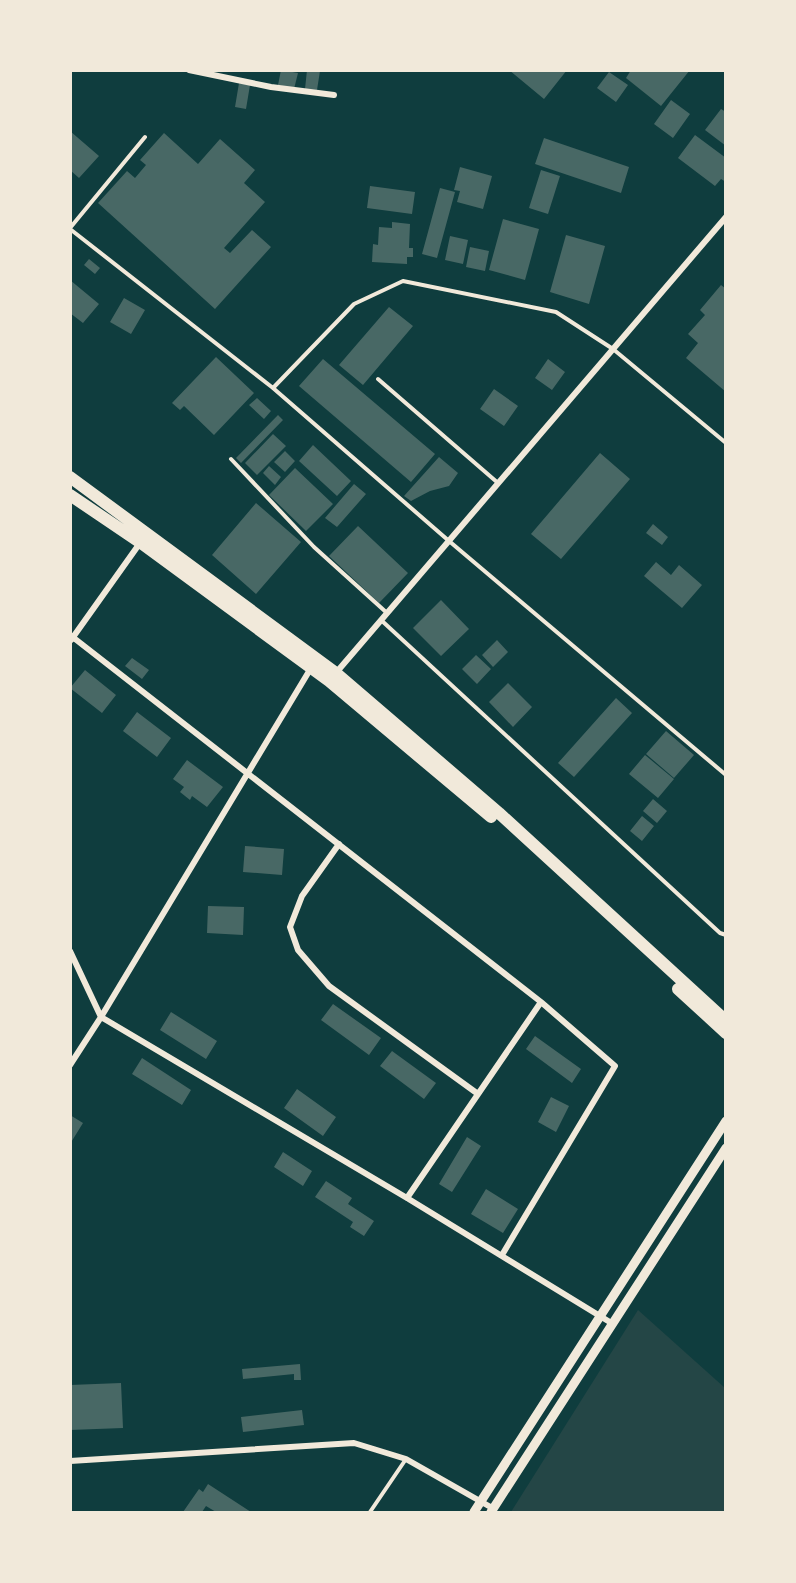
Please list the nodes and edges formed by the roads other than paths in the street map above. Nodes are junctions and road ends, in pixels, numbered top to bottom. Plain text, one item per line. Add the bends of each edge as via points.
1 (189, 70) edge
2 (334, 95) dead end
3 (145, 137) dead end
4 (726, 217) edge
5 (70, 228) edge
6 (613, 349) junction
7 (378, 379) dead end
8 (273, 388) junction
9 (726, 443) edge
10 (231, 459) dead end
11 (70, 477) edge
12 (498, 483) junction
13 (70, 495) edge
14 (449, 541) junction
15 (141, 543) junction
16 (387, 613) junction
17 (381, 620) junction
18 (71, 638) edge
19 (311, 668) junction
20 (333, 677) junction
21 (247, 773) junction
22 (726, 775) edge
23 (339, 844) junction
24 (726, 935) edge
25 (70, 951) edge
26 (541, 1002) junction
27 (101, 1017) junction
28 (725, 1028) edge
29 (70, 1065) edge
30 (478, 1094) junction
31 (726, 1121) edge
32 (726, 1148) edge
33 (407, 1197) junction
34 (502, 1255) junction
35 (601, 1316) junction
36 (613, 1324) junction
37 (406, 1459) junction
38 (70, 1461) edge
39 (481, 1502) junction
40 (493, 1511) edge
41 (370, 1512) edge
42 (474, 1512) edge

1 - 2 street
3 - 5 lane
4 - 6 street
5 - 8 lane
6 - 8 lane via 556,312 403,281 354,304
6 - 9 lane
6 - 12 street
7 - 12 lane
8 - 14 lane
10 - 16 lane via 314,547
11 - 20 main road
12 - 14 street
13 - 15 main road
14 - 16 street
14 - 22 lane
15 - 18 street
15 - 19 main road
16 - 17 street
17 - 20 street
17 - 24 lane
18 - 21 street
19 - 20 main road
19 - 21 street
20 - 28 main road
21 - 23 street
21 - 27 street
23 - 26 street
23 - 30 street via 302,896 290,927 298,950 329,986
25 - 27 street
26 - 30 street
26 - 34 street via 615,1066
27 - 29 street
27 - 33 street
30 - 33 street
31 - 35 street
32 - 36 street
33 - 34 street
34 - 35 street
35 - 36 street
35 - 39 street
36 - 40 street
37 - 38 street via 354,1443
37 - 39 street
37 - 41 lane
39 - 40 street
39 - 42 street

